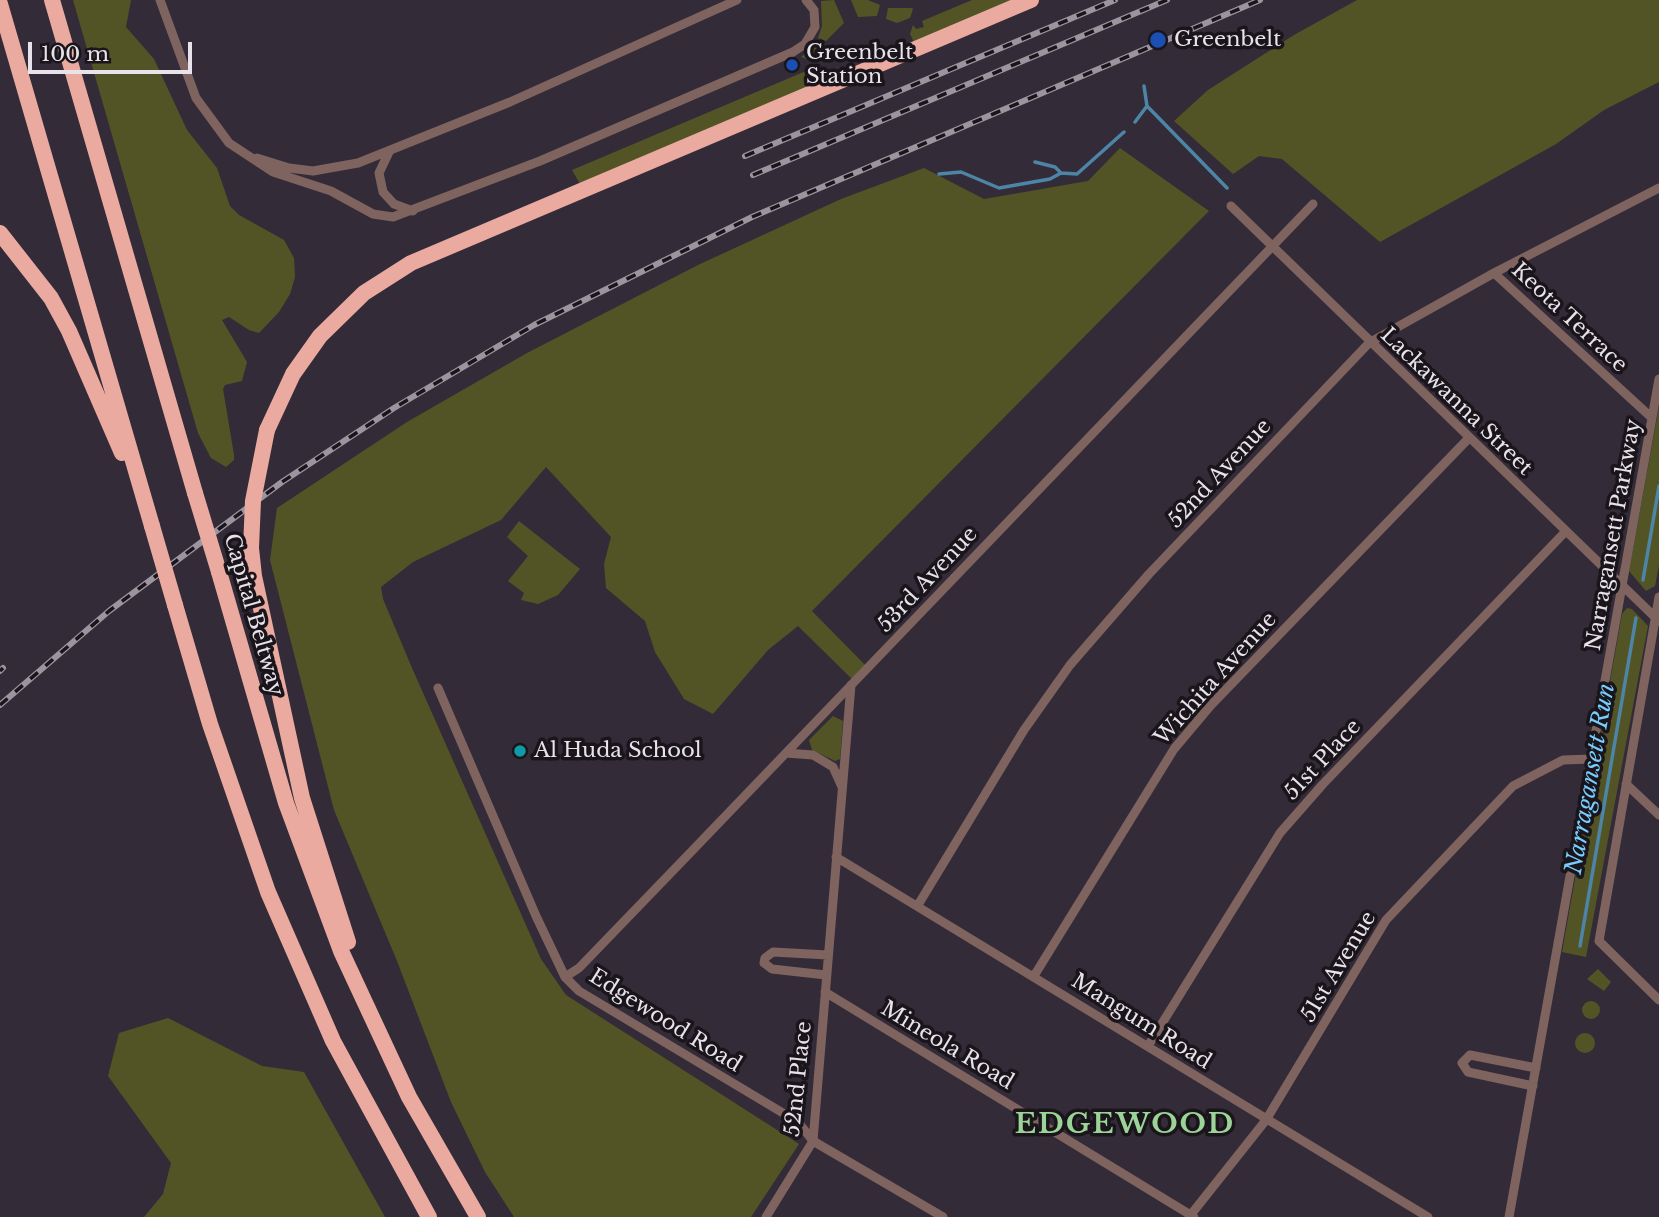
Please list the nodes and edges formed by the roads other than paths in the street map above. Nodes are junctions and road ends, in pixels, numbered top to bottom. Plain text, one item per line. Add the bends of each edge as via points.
1 (52, 0) edge
2 (160, 0) edge
3 (737, 0) edge
4 (806, 0) edge
5 (1031, 0) edge
6 (0, 4) edge
7 (390, 150) junction
8 (245, 155) junction
9 (1659, 188) edge
10 (1313, 204) dead end
11 (1231, 206) dead end
12 (414, 211) junction
13 (0, 233) edge
14 (1273, 246) junction
15 (1494, 272) junction
16 (1369, 343) junction
17 (1659, 379) edge
18 (1652, 418) junction
19 (1468, 439) junction
20 (152, 526) junction
21 (1566, 531) junction
22 (1623, 585) junction
23 (1659, 597) edge
24 (1657, 620) edge
25 (851, 685) junction
26 (438, 688) dead end
27 (786, 753) junction
28 (1592, 759) junction
29 (1626, 783) junction
30 (843, 788) junction
31 (1659, 815) edge
32 (836, 857) junction
33 (918, 905) junction
34 (828, 955) junction
35 (826, 975) junction
36 (1034, 976) junction
37 (565, 977) junction
38 (825, 992) junction
39 (1659, 1000) edge
40 (385, 1046) junction
41 (1148, 1046) junction
42 (1536, 1068) junction
43 (1533, 1086) junction
44 (1266, 1119) junction
45 (814, 1141) junction
46 (1191, 1216) edge
47 (429, 1217) edge
48 (478, 1217) edge
49 (766, 1217) edge
50 (943, 1217) edge
51 (1428, 1217) edge
52 (1509, 1217) edge

1 - 40 highway, Capital Beltway, bridge via 286,803 341,951
2 - 8 street via 204,113
3 - 7 street via 510,102
4 - 12 street via 814,10 815,27 805,44 793,52
5 - 40 highway, bridge via 411,263 339,315 293,374 267,430 253,500 251,548 302,798
6 - 20 highway
7 - 8 street via 346,167 313,171
7 - 12 street via 379,173 383,192 394,204
8 - 12 street via 273,172 331,191 373,214 393,217
9 - 15 street, 52nd Avenue
10 - 14 street, 53rd Avenue
11 - 14 street, Lackawanna Street
13 - 20 highway via 51,298 69,331
14 - 16 street, Lackawanna Street
14 - 25 street, 53rd Avenue
15 - 16 street, 52nd Avenue
15 - 18 street, Keota Terrace
16 - 19 street, Lackawanna Street
16 - 33 street, 52nd Avenue via 1149,574 1070,665 1024,730
17 - 18 street, Narragansett Parkway
18 - 22 street, Narragansett Parkway
19 - 21 street, Lackawanna Street
19 - 36 street, Wichita Avenue via 1174,749
20 - 47 highway, bridge via 222,760 268,892 333,1041
21 - 22 street, Lackawanna Street
21 - 41 street, 51st Place via 1288,824
22 - 24 street, Lackawanna Street
22 - 28 street, Narragansett Parkway
23 - 24 street
24 - 29 street
25 - 27 street, 53rd Avenue
25 - 30 street, 52nd Place
26 - 37 street, Edgewood Road
27 - 30 street via 813,755 833,767
27 - 37 street, 53rd Avenue via 579,968
28 - 42 street, Narragansett Parkway
28 - 44 street, 51st Avenue via 1563,760 1513,786 1386,920
29 - 31 street
29 - 39 street via 1599,941
30 - 32 street, 52nd Place
32 - 33 street, Mangum Road
32 - 34 street, 52nd Place
33 - 36 street, Mangum Road
34 - 35 street, 52nd Place
34 - 35 street via 773,952 764,963 772,969
35 - 38 street, 52nd Place
36 - 41 street, Mangum Road
37 - 45 street, Edgewood Road via 579,990 798,1122
38 - 45 street, 52nd Place
38 - 46 street, Mineola Road
40 - 48 highway, Capital Beltway
41 - 44 street, Mangum Road
42 - 43 street, Narragansett Parkway
42 - 43 street via 1470,1055 1462,1063 1468,1072
43 - 52 street, Narragansett Parkway
44 - 46 street, 51st Avenue
44 - 51 street, Mangum Road
45 - 49 street, 52nd Place
45 - 50 street, Edgewood Road

